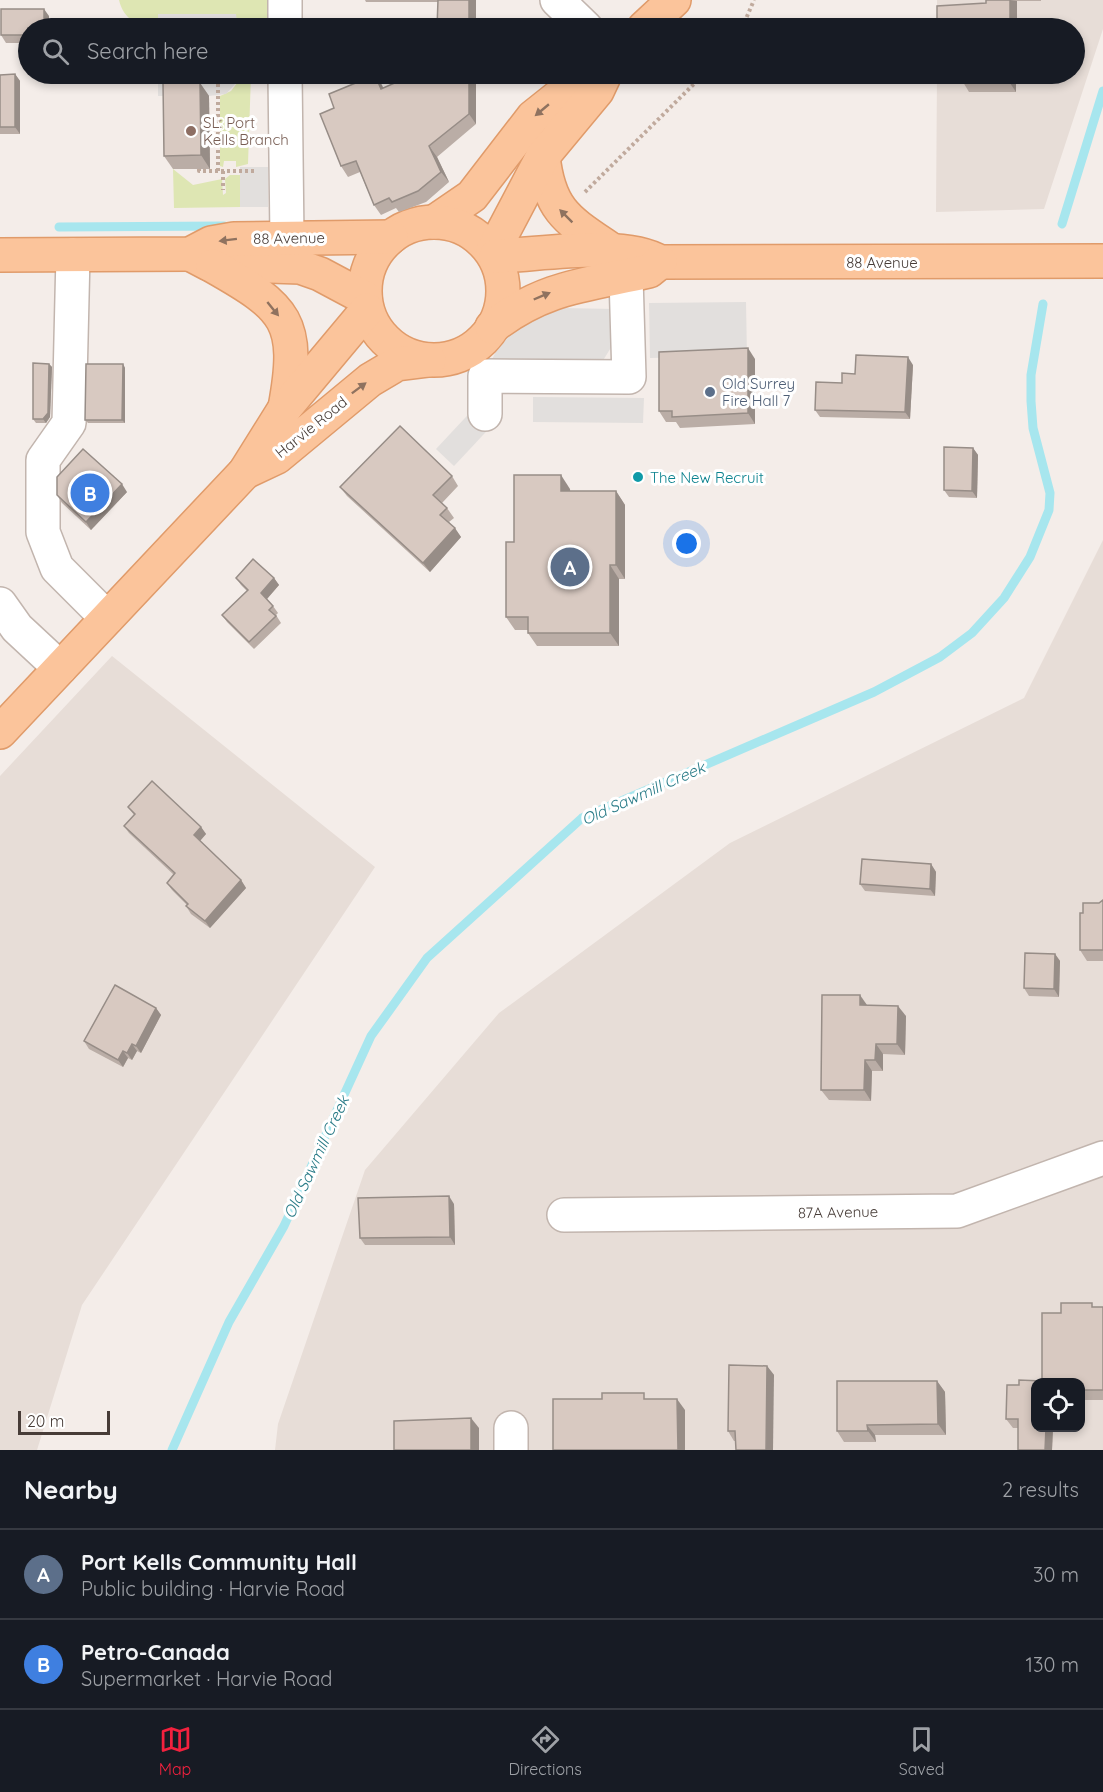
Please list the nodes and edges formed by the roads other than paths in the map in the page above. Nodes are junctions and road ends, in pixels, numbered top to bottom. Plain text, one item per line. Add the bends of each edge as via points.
1 (285, 0) edge
2 (557, 0) edge
3 (674, 0) edge
4 (285, 18) edge
5 (576, 18) edge
6 (655, 18) edge
7 (285, 84) edge
8 (574, 84) edge
9 (600, 84) edge
10 (543, 156) junction
11 (434, 222) junction
12 (391, 237) junction
13 (287, 238) junction
14 (494, 254) junction
15 (0, 255) edge
16 (73, 255) junction
17 (199, 259) junction
18 (1103, 261) edge
19 (619, 264) junction
20 (366, 304) junction
21 (492, 327) junction
22 (429, 360) junction
23 (285, 408) junction
24 (485, 414) dead end
25 (245, 472) junction
26 (0, 604) edge
27 (107, 618) junction
28 (60, 668) junction
29 (0, 732) edge
30 (1103, 1158) edge
31 (564, 1215) dead end

1 - 4 street
2 - 5 street
3 - 6 main road
7 - 13 street
8 -> 11 main road via 533,117 472,195
9 - 10 main road
10 - 14 main road
19 -> 10 main road via 561,213 549,189
11 - 12 main road via 412,226
11 - 14 main road via 454,225 472,234
12 - 13 main road, 88 Avenue
12 - 20 main road via 370,264 365,281
13 -> 17 main road, 88 Avenue via 211,243
14 - 19 main road, 88 Avenue
14 - 21 main road via 502,296
15 - 16 main road, 88 Avenue
16 - 17 main road, 88 Avenue
16 - 27 street via 69,423 43,460 43,532 57,568
17 - 20 main road, 88 Avenue via 300,267 320,273
17 -> 23 main road via 260,293 289,332 293,364
18 - 19 main road, 88 Avenue via 660,262 647,254
21 -> 19 main road, 88 Avenue via 520,306
19 - 24 street via 629,377 485,376
20 - 22 main road via 376,330 390,345 409,356
20 - 23 main road, Harvie Road
21 - 22 main road via 466,352
25 -> 22 main road, Harvie Road via 277,457 370,380 397,364
23 - 25 main road, Harvie Road
25 - 27 main road
26 - 28 street via 17,628
27 - 28 main road
28 - 29 main road
30 - 31 street, 87A Avenue via 957,1211

